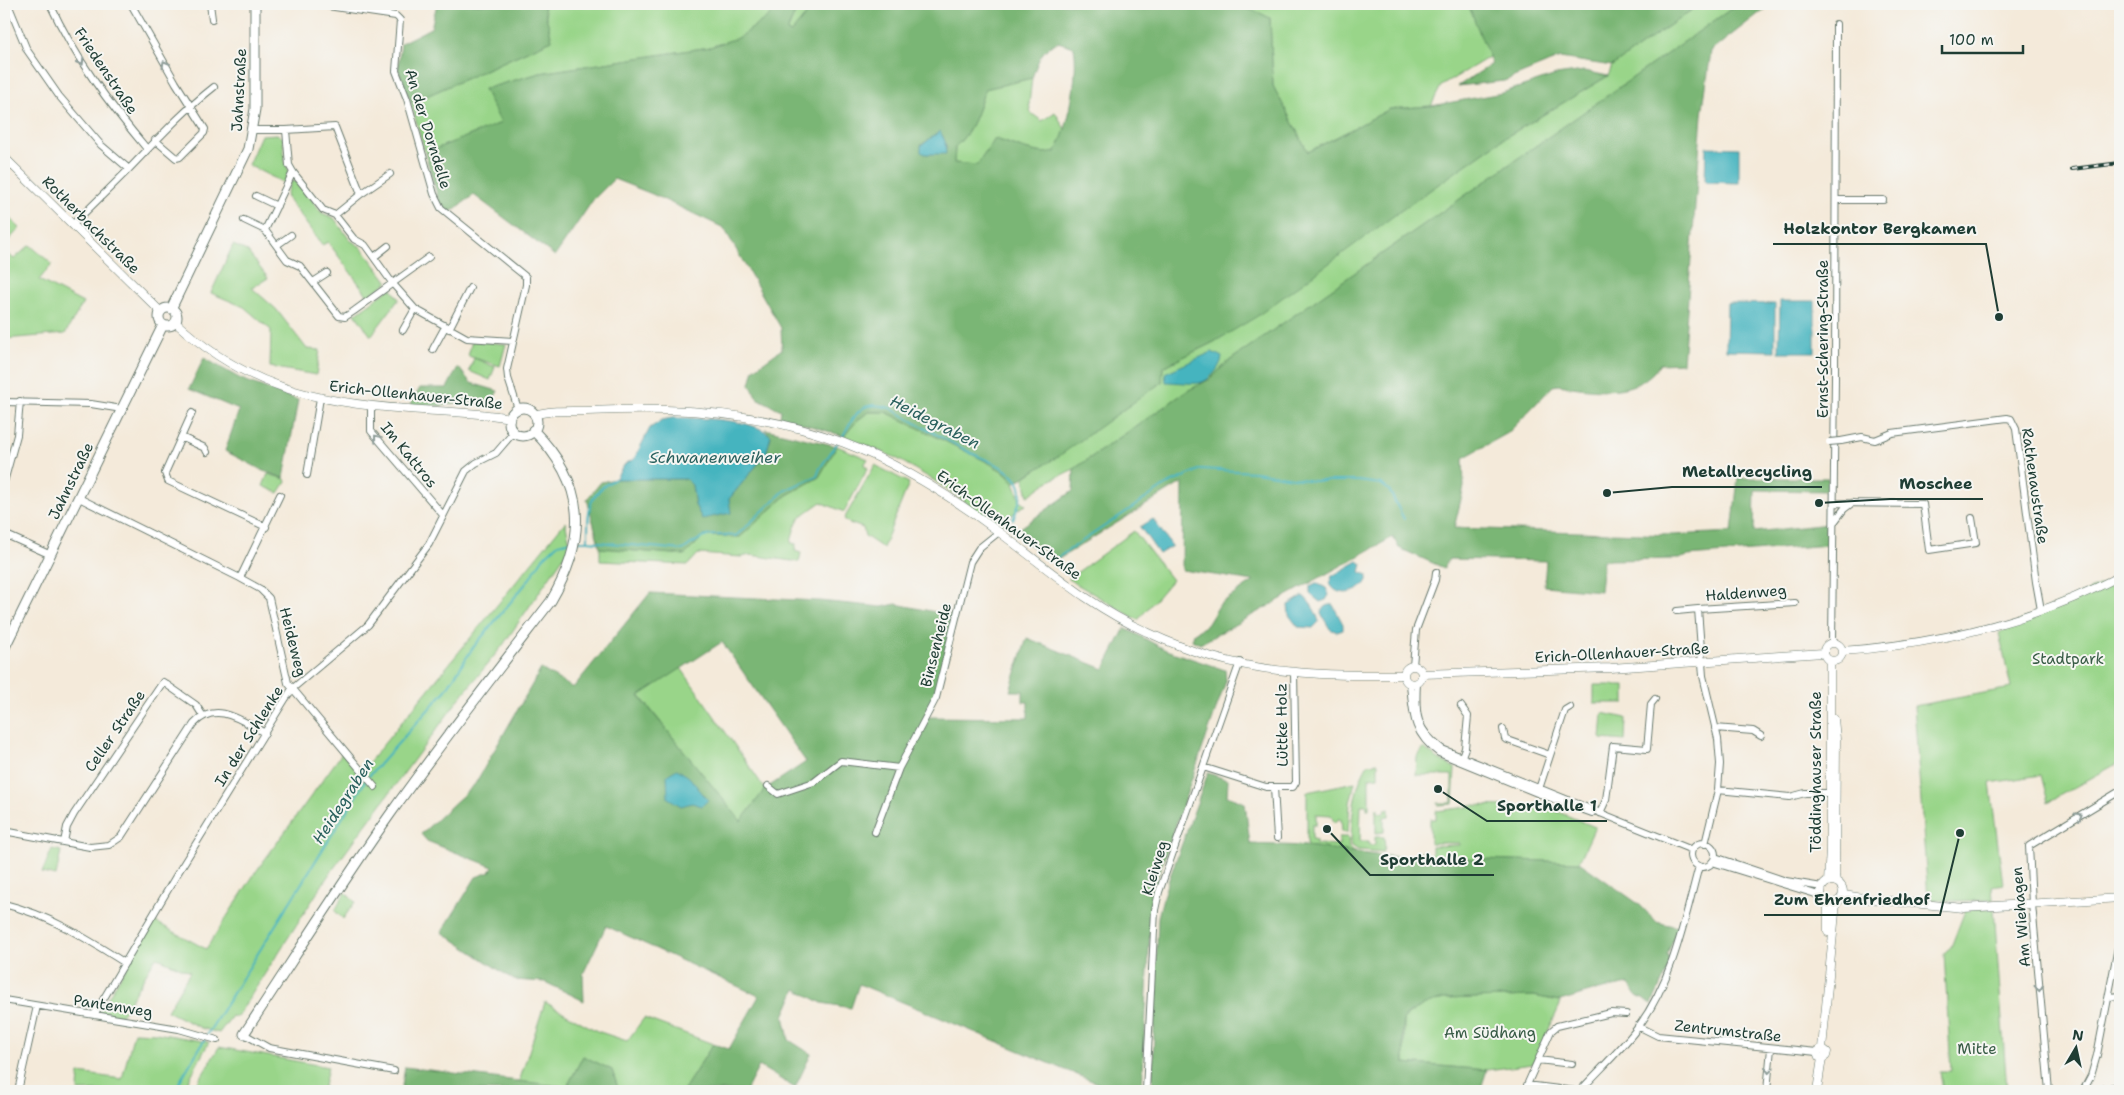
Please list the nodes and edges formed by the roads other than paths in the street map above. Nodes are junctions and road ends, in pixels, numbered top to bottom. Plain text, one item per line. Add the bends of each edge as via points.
1 (6, 4) edge
2 (50, 4) edge
3 (131, 4) edge
4 (210, 4) edge
5 (255, 4) edge
6 (314, 4) edge
7 (12, 12) junction
8 (4, 16) edge
9 (212, 19) dead end
10 (1836, 24) dead end
11 (214, 87) dead end
12 (190, 106) junction
13 (252, 130) junction
14 (286, 130) junction
15 (155, 140) junction
16 (146, 149) junction
17 (4, 157) edge
18 (129, 169) junction
19 (293, 172) junction
20 (390, 174) dead end
21 (361, 194) junction
22 (256, 196) dead end
23 (1836, 200) junction
24 (1884, 200) dead end
25 (277, 206) junction
26 (335, 215) junction
27 (244, 220) dead end
28 (72, 225) junction
29 (265, 230) junction
30 (291, 235) dead end
31 (277, 246) junction
32 (388, 246) dead end
33 (374, 257) junction
34 (429, 257) dead end
35 (327, 273) dead end
36 (313, 282) junction
37 (393, 284) junction
38 (470, 288) dead end
39 (171, 309) junction
40 (415, 309) junction
41 (160, 312) junction
42 (175, 322) junction
43 (163, 325) junction
44 (447, 328) junction
45 (404, 330) dead end
46 (513, 341) junction
47 (433, 350) dead end
48 (320, 398) junction
49 (20, 401) junction
50 (4, 402) edge
51 (371, 406) junction
52 (122, 409) junction
53 (518, 409) junction
54 (192, 413) dead end
55 (534, 415) junction
56 (510, 418) junction
57 (534, 430) junction
58 (514, 432) junction
59 (181, 437) junction
60 (1826, 443) dead end
61 (207, 452) dead end
62 (307, 474) dead end
63 (4, 482) edge
64 (280, 495) dead end
65 (79, 498) junction
66 (1834, 503) junction
67 (1852, 503) junction
68 (443, 515) junction
69 (1972, 518) dead end
70 (1834, 522) junction
71 (266, 527) junction
72 (999, 532) junction
73 (6, 535) edge
74 (4, 542) edge
75 (51, 555) junction
76 (1436, 572) dead end
77 (2120, 576) edge
78 (240, 578) junction
79 (1795, 603) dead end
80 (1698, 609) junction
81 (1676, 610) dead end
82 (2041, 610) junction
83 (1832, 643) junction
84 (4, 649) edge
85 (1842, 651) junction
86 (1823, 652) junction
87 (1832, 661) junction
88 (1240, 662) junction
89 (1702, 662) junction
90 (1413, 666) junction
91 (1294, 672) junction
92 (1422, 674) junction
93 (1404, 675) junction
94 (1413, 684) junction
95 (292, 689) junction
96 (1655, 699) dead end
97 (1461, 706) dead end
98 (1570, 707) dead end
99 (203, 716) junction
100 (1715, 728) junction
101 (1503, 729) dead end
102 (265, 733) junction
103 (1761, 736) dead end
104 (1550, 755) junction
105 (1461, 760) junction
106 (1203, 767) junction
107 (899, 768) junction
108 (768, 786) dead end
109 (375, 787) dead end
110 (1274, 787) junction
111 (1538, 790) junction
112 (1718, 790) junction
113 (2120, 791) edge
114 (1829, 794) junction
115 (1600, 813) junction
116 (4, 831) edge
117 (875, 832) dead end
118 (1277, 838) dead end
119 (64, 842) junction
120 (1705, 844) junction
121 (1692, 850) junction
122 (1713, 860) junction
123 (1699, 866) junction
124 (1836, 882) junction
125 (1825, 884) junction
126 (1843, 895) junction
127 (1822, 896) junction
128 (2120, 898) edge
129 (1832, 902) junction
130 (4, 904) edge
131 (2032, 904) junction
132 (2120, 937) edge
133 (125, 963) junction
134 (2120, 996) edge
135 (2109, 997) junction
136 (4, 1000) edge
137 (38, 1006) junction
138 (1626, 1014) dead end
139 (94, 1015) junction
140 (1638, 1026) junction
141 (244, 1034) joint
142 (214, 1038) dead end
143 (1772, 1048) junction
144 (1820, 1053) junction
145 (1538, 1060) junction
146 (1572, 1064) dead end
147 (394, 1071) dead end
148 (1525, 1088) edge
149 (2120, 1088) edge
150 (18, 1091) edge
151 (1146, 1091) edge
152 (1575, 1091) edge
153 (1580, 1091) edge
154 (1766, 1091) edge
155 (1817, 1091) edge
156 (2049, 1091) edge
157 (2083, 1091) edge
158 (2099, 1091) edge

1 - 7 street
2 -> 16 street, Friedenstraße via 87,72
12 -> 3 street
4 - 9 street
5 - 13 main road, Jahnstraße
6 - 46 street, An der Dorndelle via 399,18 396,71 434,194 441,208 526,276
7 - 8 street
7 - 18 street via 27,50 59,96 102,145
10 - 23 street, Ernst-Schering-Straße
11 - 12 street
12 - 15 street
12 - 15 street via 205,129 180,157 172,157
13 - 14 street
13 - 39 main road, Jahnstraße via 244,160
14 - 19 street via 289,165
14 - 21 street via 335,127
15 - 16 street
16 - 18 street
17 - 28 street, Rotherbachstraße
18 - 28 street
19 - 25 street
19 - 26 street via 323,210
20 - 21 street
21 - 26 street
22 - 25 street
23 - 24 street
23 - 66 street, Ernst-Schering-Straße
25 - 29 street
26 - 33 street
27 - 29 street
28 - 41 street, Rotherbachstraße
29 - 31 street
30 - 31 street
31 - 36 street
32 - 33 street
33 - 37 street
34 - 37 street
35 - 36 street
36 - 37 street via 342,318
37 - 40 street
38 - 44 street
39 - 41 main road
39 - 42 main road via 177,316
40 - 44 street
40 - 45 street
41 - 43 main road
42 - 43 main road
42 - 48 street, Erich-Ollenhauer-Straße via 206,349 242,371 286,389
43 - 52 main road, Jahnstraße
44 - 46 street via 473,339
44 - 47 street
46 - 53 street, An der Dorndelle via 507,369
48 - 51 street, Erich-Ollenhauer-Straße
48 - 62 street, Erich-Ollenhauer-Straße
49 - 50 street
49 - 52 street via 91,404
49 - 63 street via 17,435
51 - 56 street, Erich-Ollenhauer-Straße via 472,412
68 -> 51 street, Im Kattros via 371,431
52 - 65 main road, Jahnstraße
53 - 55 main road via 527,409
53 - 56 main road
54 - 59 street
55 - 57 main road
55 - 72 street, Erich-Ollenhauer-Straße via 559,411 651,410 710,412 779,423 840,440 908,472
56 - 58 main road
57 - 58 main road via 526,435
57 - 141 main road via 555,454 569,480 576,506 576,534 563,580 551,601 388,817
58 - 68 street, In der Schlenke via 496,453 466,471
59 - 61 street
59 - 71 street via 164,473 168,480
60 - 82 street, Rathenaustraße, bridge via 1862,437 1875,440 1892,433 2011,419 2016,429
64 - 71 street
65 - 75 main road, Jahnstraße
65 - 78 street, Heideweg
66 - 67 street
66 - 70 street, Ernst-Schering-Straße
67 - 69 street via 1923,504 1929,550 1976,543
67 - 70 street
68 - 95 street, In der Schlenke via 429,544 368,625
70 - 83 street, Ernst-Schering-Straße
71 - 78 street
72 - 88 street, Erich-Ollenhauer-Straße via 1118,618 1185,648
72 - 107 street, Binsenheide via 978,548 970,562 936,698
73 - 74 street
73 - 75 street
75 - 84 main road, Jahnstraße
76 - 90 street via 1416,630
77 - 82 street
78 - 95 street, Heideweg via 269,598
79 - 80 street, Haldenweg
80 - 81 street, Haldenweg
80 - 89 street, Haldenweg
82 - 85 street via 1966,634
83 - 85 street via 1839,645
83 - 86 street
85 - 87 street via 1840,658
86 - 87 street via 1825,658
86 - 89 street, Erich-Ollenhauer-Straße
87 - 114 street, Töddinghauser Straße
87 - 124 street, Töddinghauser Straße
88 - 91 street, Erich-Ollenhauer-Straße
88 - 106 street, Kleiweg
89 - 92 street, Erich-Ollenhauer-Straße
89 - 100 street, Haldenweg
90 - 92 street
90 - 93 street
91 - 93 street, Erich-Ollenhauer-Straße
91 - 110 street, Lüttke Holz via 1296,782 1293,787
92 - 94 street via 1421,680
93 - 94 street
94 - 105 street via 1417,715 1428,740 1439,753
95 - 102 street, In der Schlenke
95 - 109 street, Heideweg
96 - 115 street via 1651,704 1647,749 1613,746 1606,800
97 - 105 street via 1468,716
98 - 104 street via 1565,710
99 - 102 street via 226,713
99 - 119 street via 194,724 121,837 104,846
99 - 119 street, Celler Straße via 196,705 163,682 80,805 67,827
100 - 103 street via 1753,731
100 - 112 street, Haldenweg via 1720,764
101 - 104 street via 1505,739
102 - 133 street, In der Schlenke
104 - 111 street
105 - 111 street
106 - 110 street, Lüttke Holz
106 - 151 street, Kleiweg via 1155,910
107 - 108 street via 841,761 814,782 778,794
107 - 117 street, Binsenheide
110 - 118 street, Lüttke Holz
111 - 115 street via 1590,813
112 - 114 street via 1790,797 1806,793
112 - 120 street, Haldenweg
131 -> 113 street, Am Wiehagen via 2029,846
114 - 125 street, Töddinghauser Straße via 1830,849
115 - 121 street
116 - 119 street
120 - 121 street
120 - 122 street via 1713,849
121 - 123 street via 1692,860
122 - 123 street via 1706,866
122 - 125 street via 1779,878
122 - 127 street
123 - 140 street via 1672,963 1657,998
124 - 125 street
124 - 126 street, Töddinghauser Straße via 1841,886
125 - 127 street, Töddinghauser Straße
126 - 129 street
126 - 131 street via 1956,907
127 - 129 street
128 - 131 street
129 - 144 street via 1824,989 1827,1006
130 - 133 street via 57,922
131 -> 156 street, Am Wiehagen
132 - 135 street
133 - 139 street, In der Schlenke
134 - 135 street
135 - 157 street via 2091,1076
136 - 137 street, Pantenweg
137 - 139 street, Pantenweg
137 - 150 street
138 - 145 street via 1611,1013 1557,1026 1551,1031
139 - 142 street, Pantenweg
140 - 143 street, Zentrumstraße via 1658,1036
140 - 153 street
141 - 147 street via 269,1048
143 - 144 street, Zentrumstraße
143 -> 154 street
144 - 155 street
145 - 146 street
145 - 148 street
148 - 152 street
149 - 158 main road

